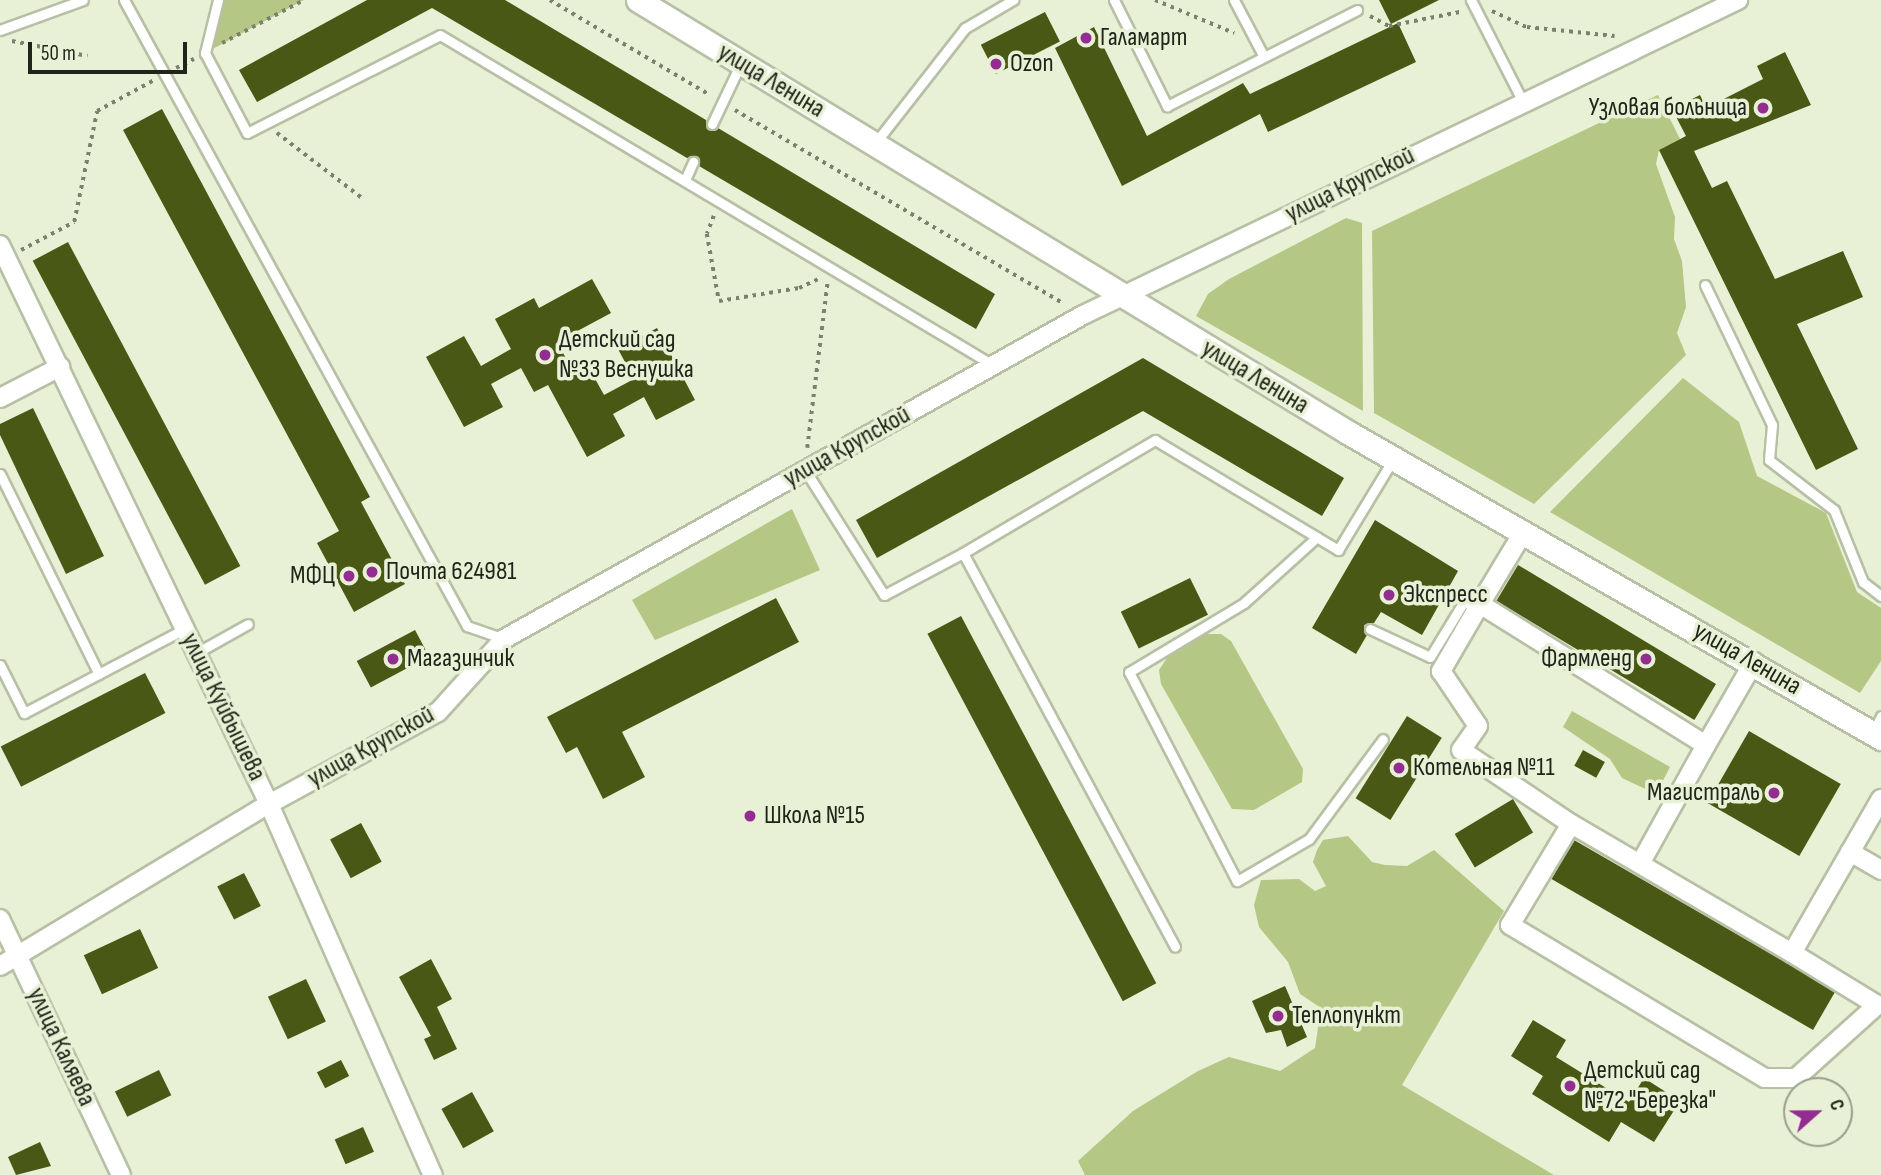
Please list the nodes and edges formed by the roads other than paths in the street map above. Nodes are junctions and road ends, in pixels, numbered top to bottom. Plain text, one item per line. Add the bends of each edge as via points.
1 (82, 0) edge
2 (124, 0) edge
3 (218, 0) edge
4 (638, 0) edge
5 (1013, 0) edge
6 (1114, 0) edge
7 (1234, 0) edge
8 (1471, 0) edge
9 (1738, 0) edge
10 (1357, 10) dead end
11 (0, 30) edge
12 (1264, 57) junction
13 (741, 63) junction
14 (1522, 100) junction
15 (712, 124) dead end
16 (875, 144) junction
17 (693, 162) dead end
18 (685, 180) junction
19 (3, 251) edge
20 (1705, 285) dead end
21 (1125, 296) junction
22 (993, 365) junction
23 (60, 367) junction
24 (0, 398) edge
25 (1394, 458) junction
26 (805, 470) junction
27 (0, 474) edge
28 (1524, 531) junction
29 (1317, 537) junction
30 (963, 553) junction
31 (1881, 596) edge
32 (1480, 604) junction
33 (248, 624) dead end
34 (186, 628) junction
35 (1370, 629) dead end
36 (505, 639) junction
37 (198, 652) junction
38 (1754, 662) junction
39 (0, 666) edge
40 (99, 674) junction
41 (1878, 729) edge
42 (1383, 739) dead end
43 (1706, 745) junction
44 (1881, 799) edge
45 (270, 804) junction
46 (1571, 824) junction
47 (1850, 852) junction
48 (1640, 864) junction
49 (1881, 870) edge
50 (0, 919) edge
51 (1175, 946) dead end
52 (1792, 953) junction
53 (18, 956) junction
54 (0, 966) edge
55 (1877, 1004) edge
56 (121, 1175) edge
57 (433, 1175) edge

1 - 11 lane
2 - 36 lane via 161,76 467,626
3 - 18 lane via 205,53 247,133 440,35
4 - 13 street, улица Ленина
5 - 16 lane via 965,27
6 - 12 lane via 1167,106
7 - 12 lane
8 - 14 lane
9 - 14 street, улица Крупской
10 - 12 lane
13 - 15 lane
13 - 16 street, улица Ленина
14 - 21 street, улица Крупской
16 - 21 street, улица Ленина
17 - 18 lane
18 - 22 lane
19 - 23 street, улица Куйбышева
20 - 31 lane via 1772,425 1769,460 1834,510 1863,582
21 - 22 street, улица Крупской
21 - 25 street, улица Ленина
22 - 26 street, улица Крупской
23 - 24 street
23 - 34 street, улица Куйбышева
25 - 28 street, улица Ленина
25 - 29 lane via 1338,550
26 - 30 lane via 884,595
26 - 36 street, улица Крупской
27 - 40 lane
28 - 32 street
28 - 38 street, улица Ленина
29 - 30 lane via 1155,440
29 - 42 lane via 1244,603 1129,671 1237,881 1308,839
30 - 51 lane
32 - 35 lane via 1463,603 1430,657
32 - 43 street
32 - 46 street via 1441,671 1478,726 1461,750
33 - 37 lane
34 - 37 street, улица Куйбышева
34 - 40 lane
36 - 45 street, улица Крупской via 438,712
37 - 45 street, улица Куйбышева
38 - 41 street, улица Ленина
38 - 43 street
39 - 40 lane via 24,713
43 - 48 street
44 - 47 street
45 - 53 street, улица Крупской
45 - 57 street, улица Куйбышева
46 - 48 street
46 - 55 street via 1510,925 1765,1078 1796,1078 1855,1029
47 - 49 street
47 - 52 street
48 - 52 street
50 - 53 street, улица Каляева
52 - 55 street
53 - 54 street, улица Крупской
53 - 56 street, улица Каляева

